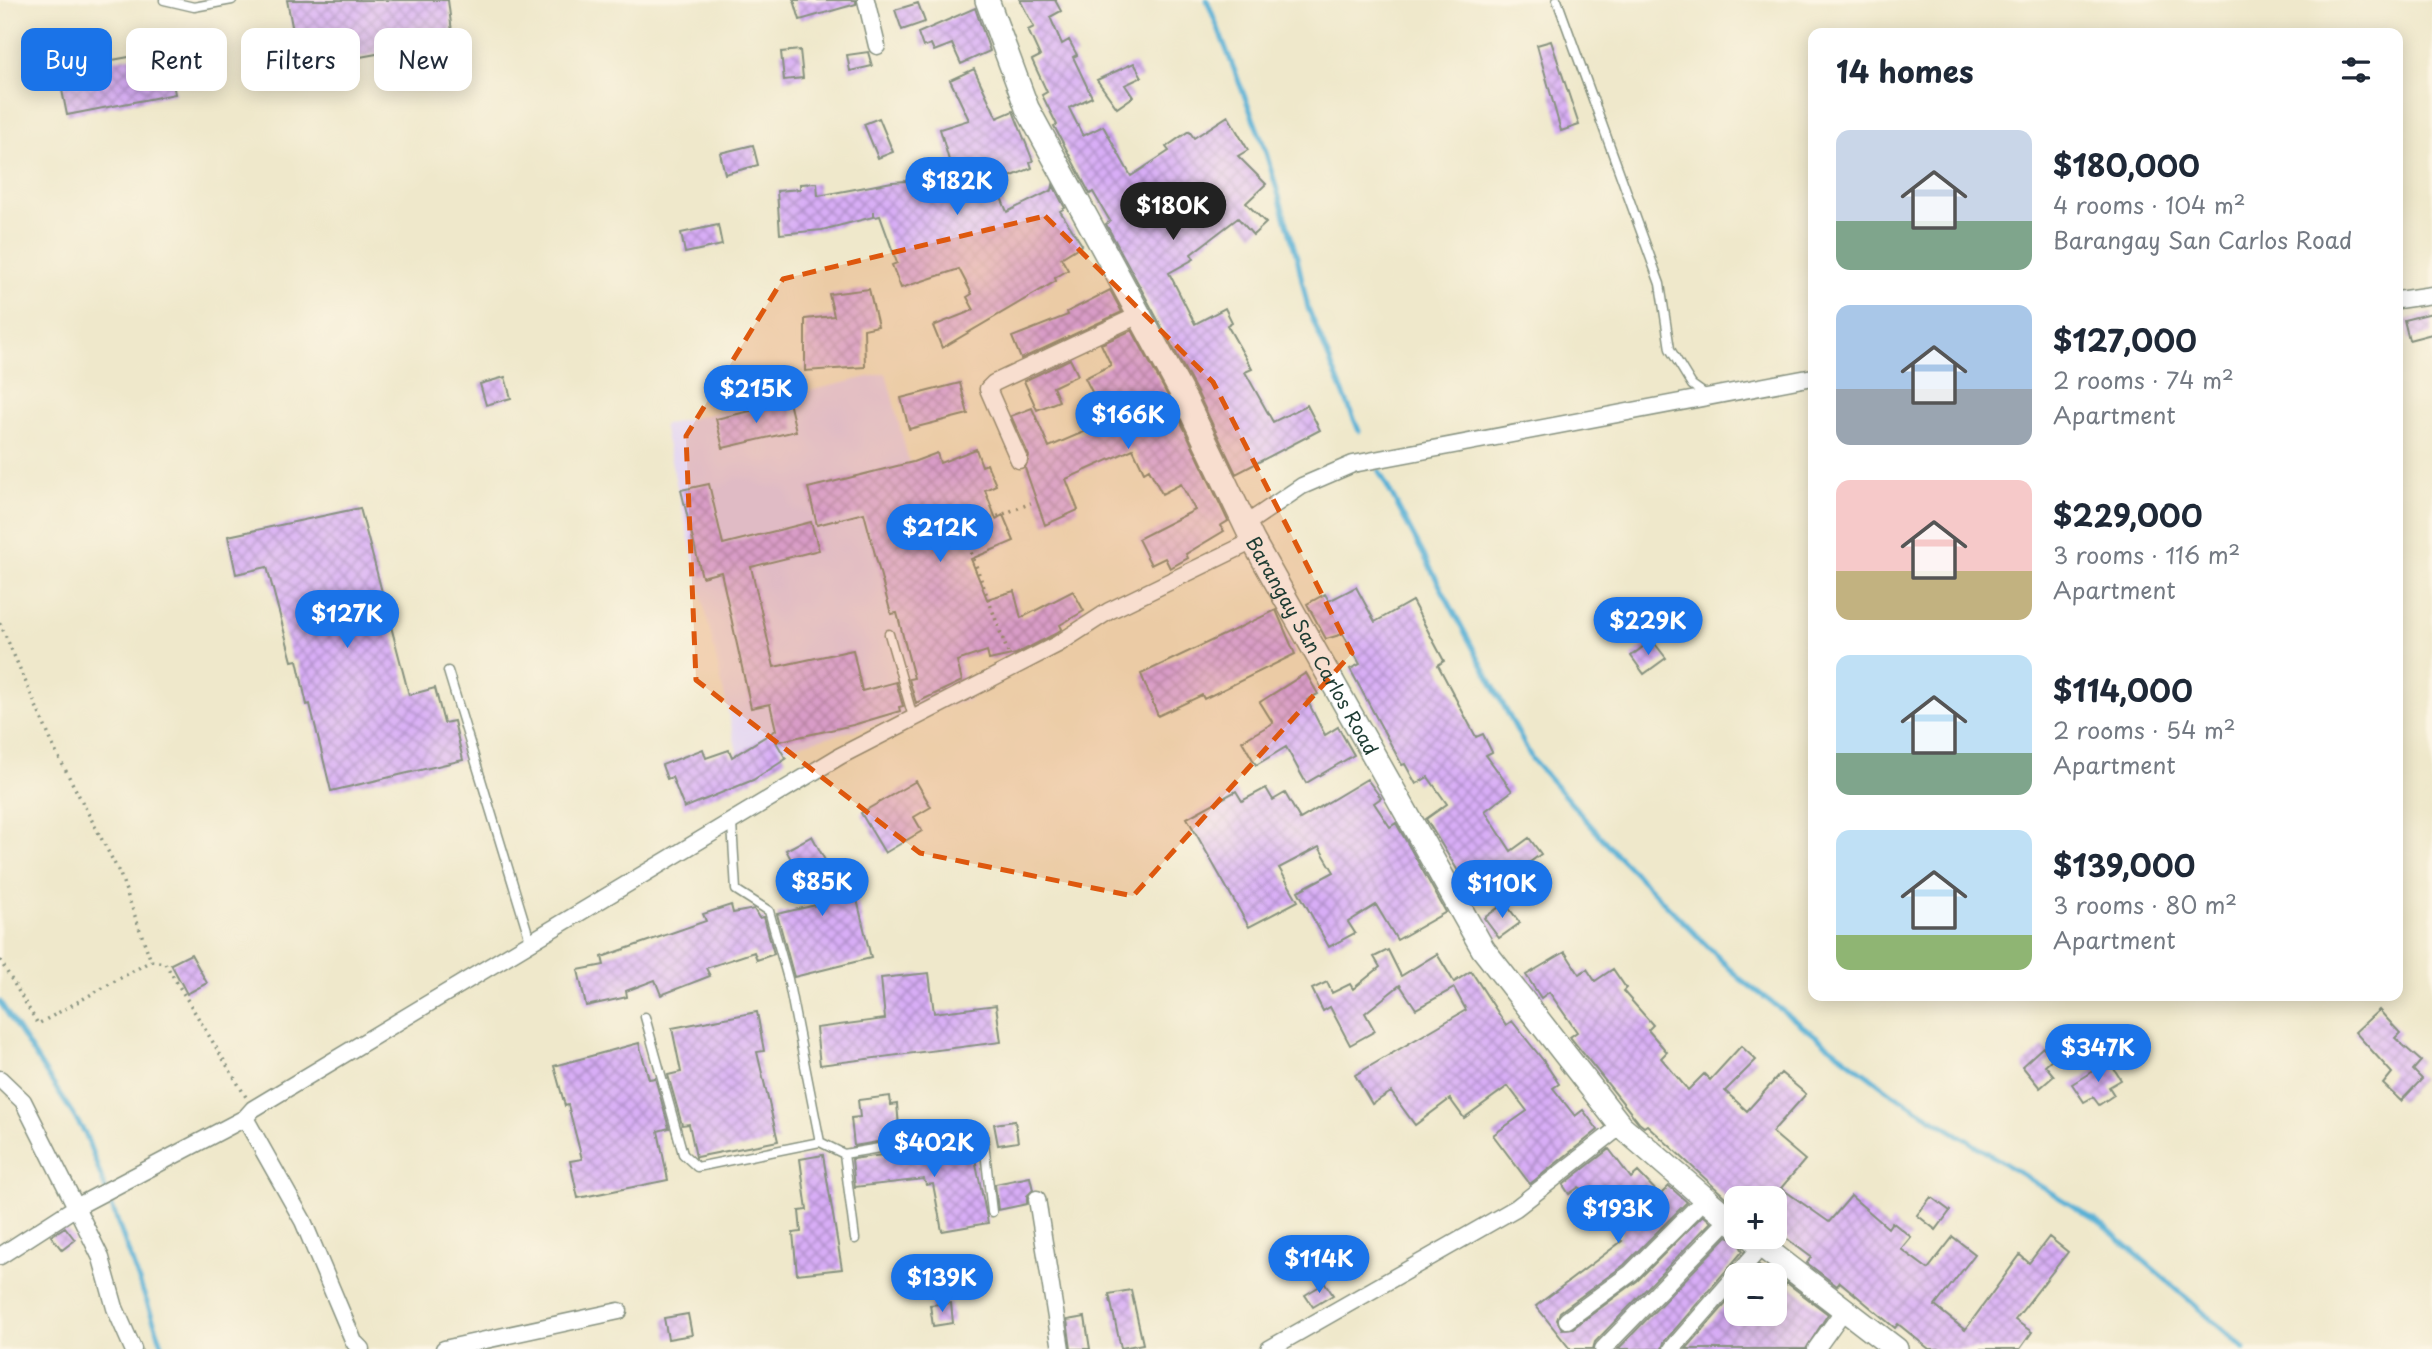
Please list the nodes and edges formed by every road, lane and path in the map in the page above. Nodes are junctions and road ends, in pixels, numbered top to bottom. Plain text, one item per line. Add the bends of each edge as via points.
1 (164, 0) edge
2 (232, 0) edge
3 (866, 0) edge
4 (987, 0) edge
5 (1557, 0) edge
6 (194, 4) edge
7 (877, 46) dead end
8 (2432, 295) edge
9 (2403, 299) edge
10 (1139, 314) junction
11 (1808, 378) edge
12 (1706, 396) junction
13 (1019, 460) dead end
14 (1031, 503) dead end
15 (1250, 532) junction
16 (0, 623) edge
17 (889, 634) dead end
18 (1013, 666) junction
19 (448, 671) dead end
20 (913, 717) junction
21 (732, 824) junction
22 (530, 940) junction
23 (0, 960) edge
24 (151, 961) junction
25 (645, 1017) dead end
26 (0, 1079) edge
27 (249, 1114) junction
28 (1621, 1126) junction
29 (820, 1142) junction
30 (844, 1154) junction
31 (1706, 1198) junction
32 (1037, 1199) dead end
33 (76, 1207) junction
34 (992, 1212) dead end
35 (1724, 1215) edge
36 (1724, 1230) edge
37 (855, 1239) dead end
38 (1750, 1249) edge
39 (1764, 1249) edge
40 (0, 1256) edge
41 (1844, 1310) junction
42 (619, 1311) dead end
43 (1567, 1320) dead end
44 (133, 1349) edge
45 (361, 1349) edge
46 (444, 1349) edge
47 (1061, 1349) edge
48 (1269, 1349) edge
49 (1602, 1349) edge
50 (1672, 1349) edge
51 (1816, 1349) edge
52 (1896, 1349) edge

1 - 6 lane
2 - 6 lane
3 - 7 street
4 - 10 street, Barangay San Carlos Road via 1027,108
5 - 12 lane via 1660,284 1671,349 1692,385
8 - 9 street
10 - 13 street via 988,389
10 - 15 street, Barangay San Carlos Road
11 - 12 street
12 - 15 street via 1353,464 1303,486
14 - 18 path via 963,530
15 - 18 street
15 - 28 street, Barangay San Carlos Road via 1482,949
16 - 24 path via 56,752 120,874
17 - 20 lane
18 - 20 street
19 - 22 lane
20 - 21 street via 840,756
21 - 22 street
21 - 29 lane via 736,890 769,911 788,979
22 - 27 street
23 - 24 path via 38,1024
24 - 27 path via 164,963
25 - 29 lane via 683,1154 697,1167
26 - 33 street via 23,1101
27 - 33 street
27 - 45 street
28 - 31 street, Barangay San Carlos Road
28 - 48 street via 1516,1208
29 - 30 lane
30 - 34 lane via 980,1131
30 - 37 lane
31 - 35 street, Barangay San Carlos Road
31 - 43 street via 1631,1273
32 - 47 street
33 - 40 street
33 - 44 street via 101,1258
36 - 49 street
38 - 50 street
39 - 41 street
41 - 51 street
41 - 52 street
42 - 46 street

